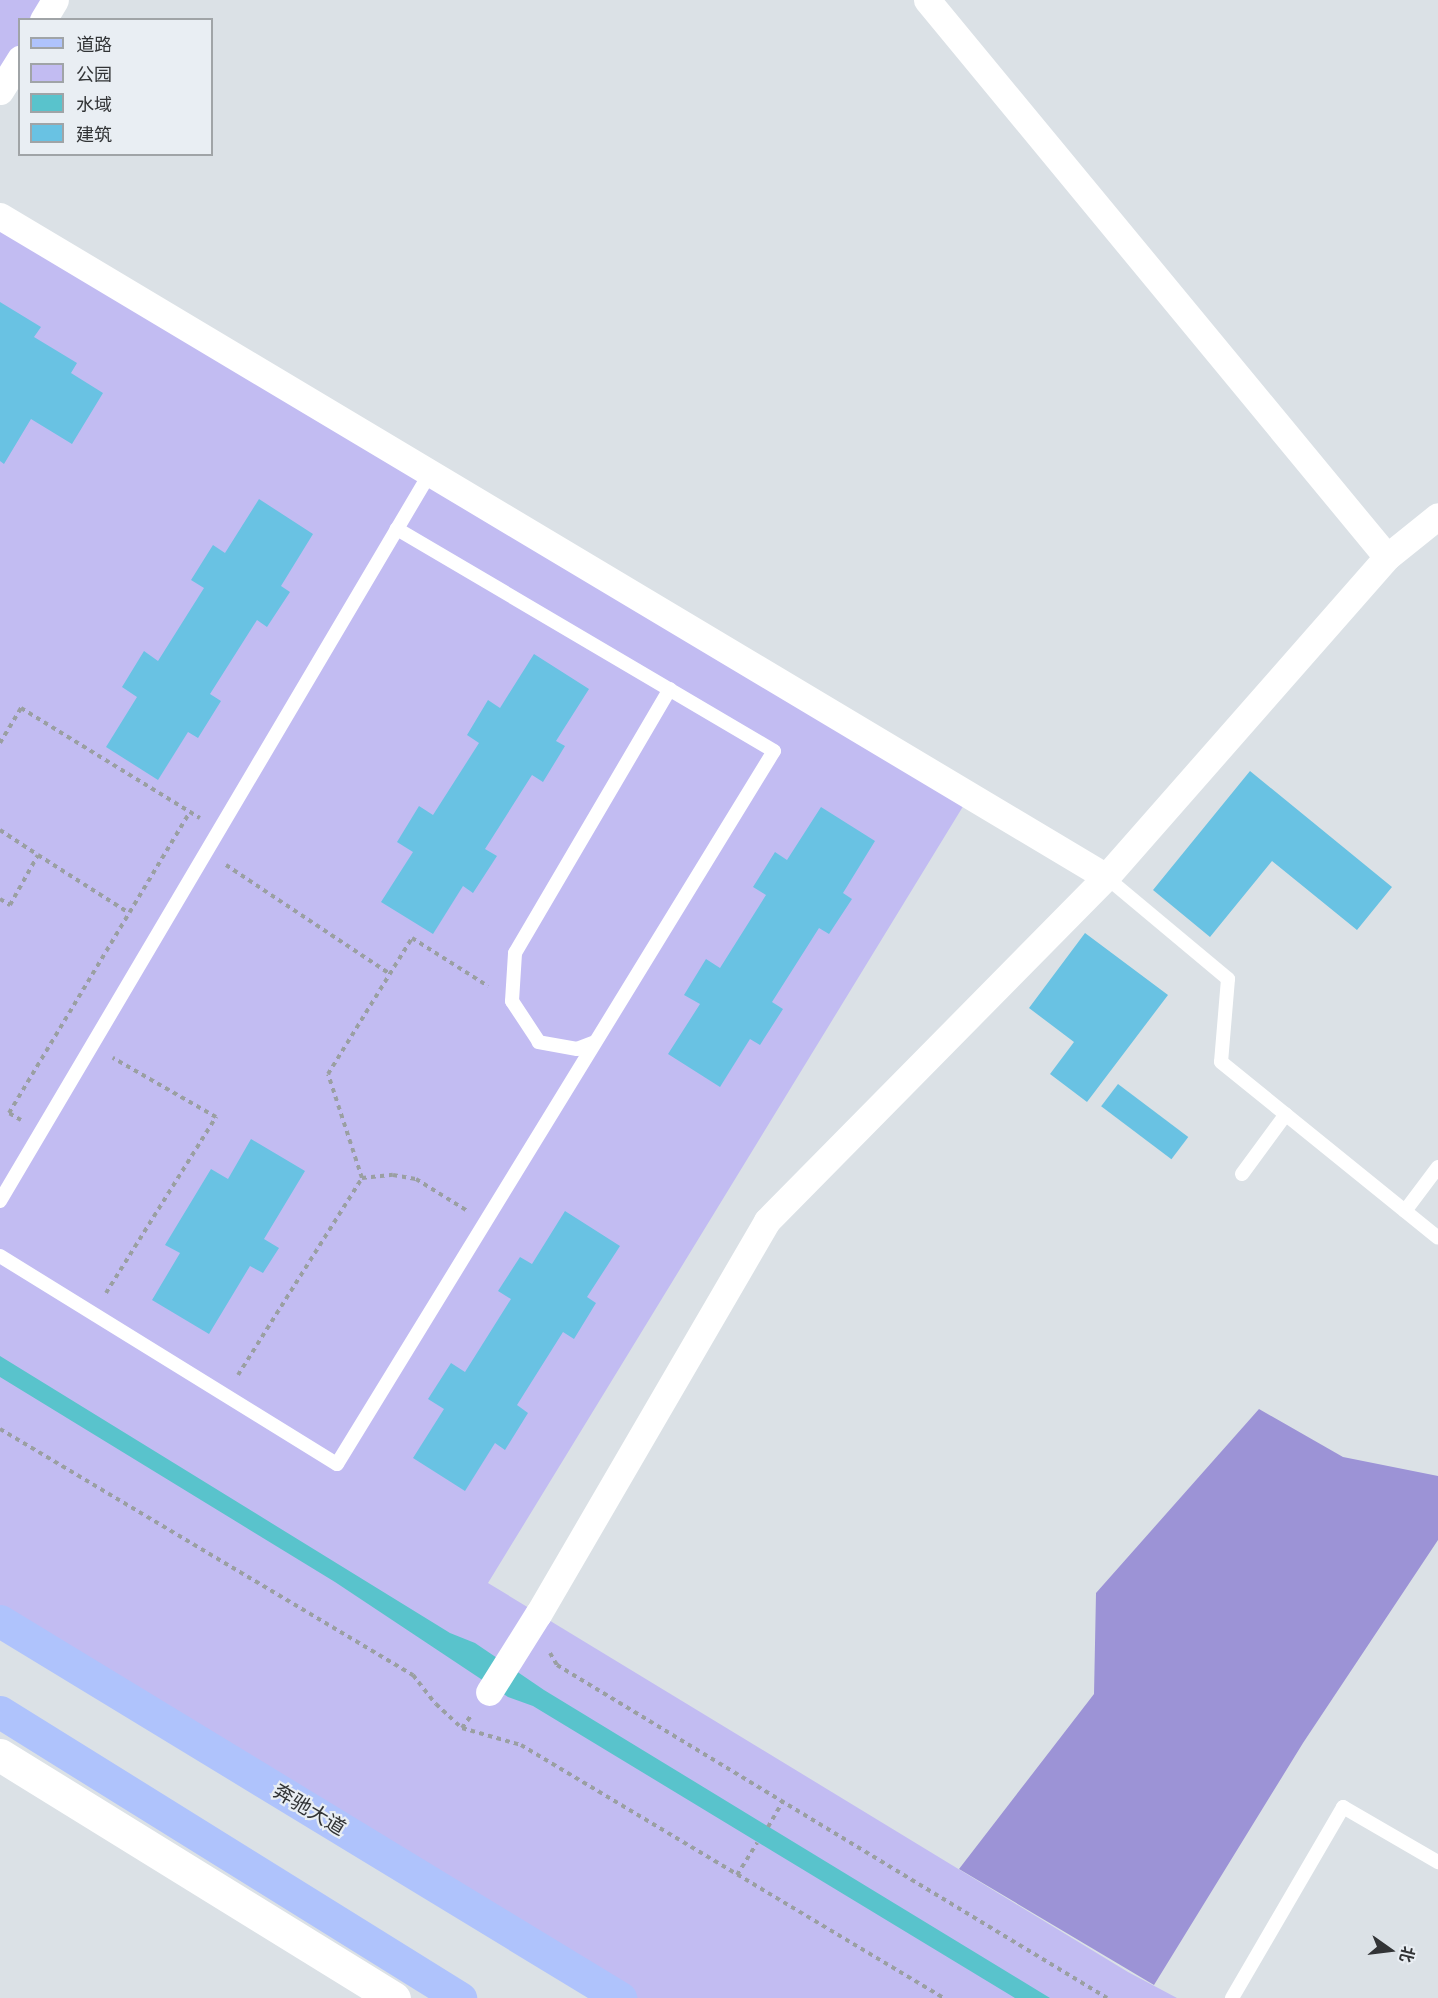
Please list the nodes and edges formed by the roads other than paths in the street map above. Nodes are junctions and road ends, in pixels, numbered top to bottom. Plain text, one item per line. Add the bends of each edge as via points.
1 (55, 0) edge
2 (927, 0) edge
3 (44, 18) edge
4 (18, 62) edge
5 (0, 91) edge
6 (0, 216) edge
7 (430, 473) junction
8 (1438, 516) edge
9 (397, 528) junction
10 (1388, 557) junction
11 (670, 689) junction
12 (1106, 877) junction
13 (595, 1042) junction
14 (1286, 1114) junction
15 (1438, 1167) edge
16 (1242, 1173) dead end
17 (0, 1201) edge
18 (1405, 1211) junction
19 (1438, 1238) edge
20 (0, 1256) edge
21 (0, 1621) edge
22 (489, 1692) dead end
23 (0, 1713) edge
24 (0, 1755) edge
25 (1438, 1862) edge
26 (394, 1998) edge
27 (460, 1998) edge
28 (620, 1998) edge
29 (1232, 1998) edge

1 - 3 street
2 - 10 street
4 - 5 street
6 - 7 street
7 - 9 lane
7 - 12 street
8 - 10 street
9 - 11 lane
9 - 17 lane
10 - 12 street
11 - 13 lane via 515,953 512,1001 539,1042 577,1049
11 - 13 lane via 774,751
12 - 14 lane via 1228,979 1221,1062
12 - 22 street via 767,1221
13 - 20 lane via 338,1464
14 - 16 lane
14 - 18 lane
15 - 18 lane
18 - 19 lane
21 - 28 main road, 奔驰大道
23 - 27 main road
24 - 26 street
25 - 29 lane via 1343,1807

